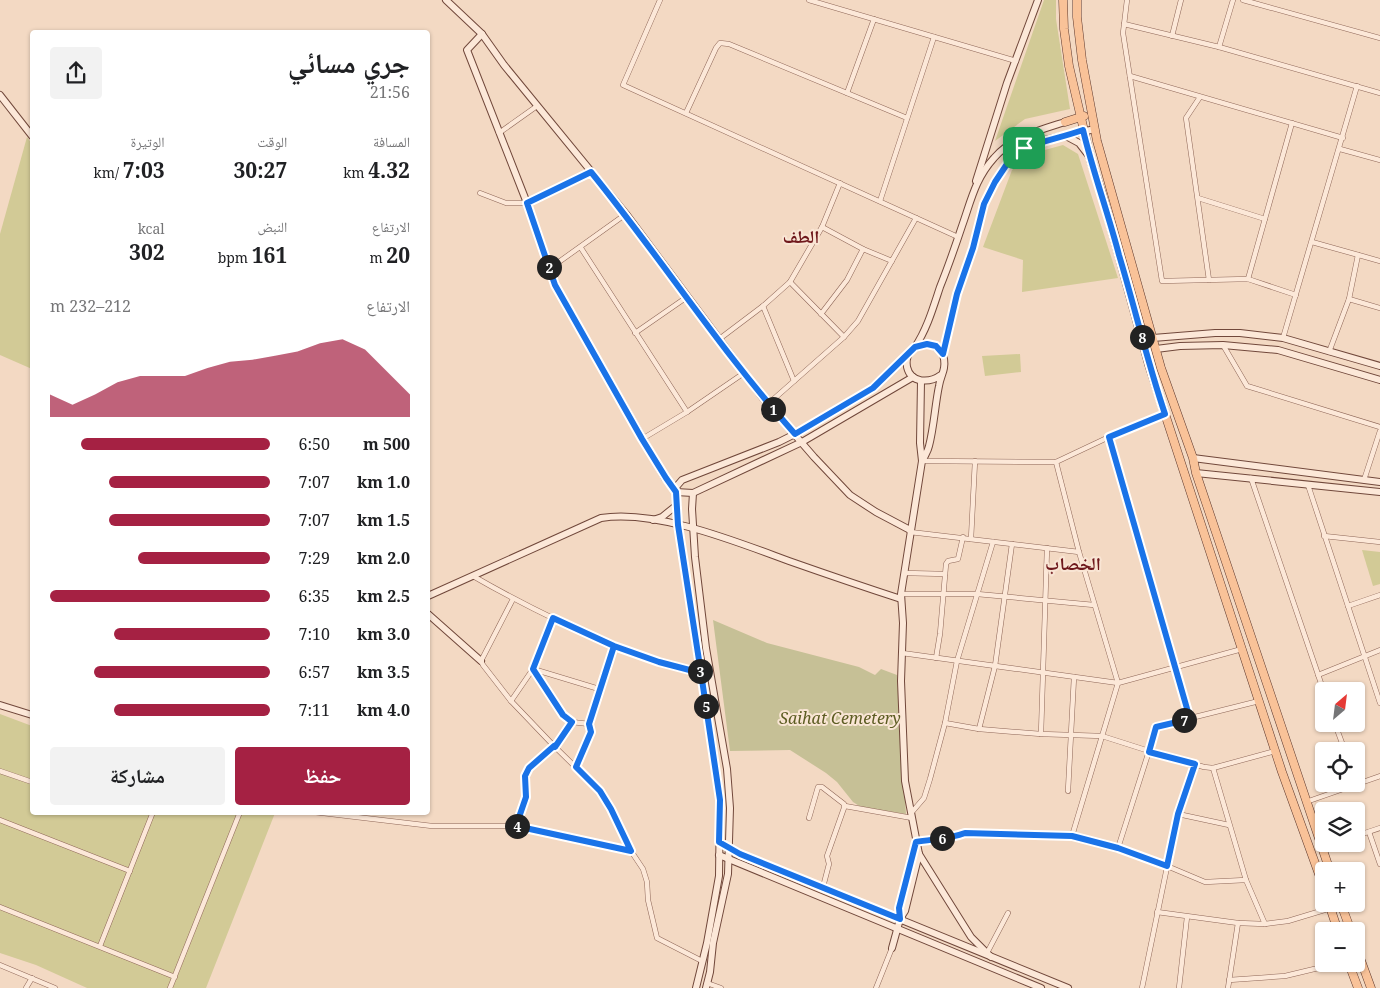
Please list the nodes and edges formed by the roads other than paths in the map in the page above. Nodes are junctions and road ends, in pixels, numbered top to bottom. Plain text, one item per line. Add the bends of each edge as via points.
1 (446, 0) edge
2 (660, 0) edge
3 (809, 0) edge
4 (1038, 0) edge
5 (1063, 0) edge
6 (1077, 0) edge
7 (1127, 0) edge
8 (1182, 0) edge
9 (1233, 0) edge
10 (1244, 0) edge
11 (874, 19) junction
12 (1124, 24) junction
13 (482, 34) junction
14 (1172, 36) junction
15 (934, 37) junction
16 (1380, 38) edge
17 (1219, 47) junction
18 (1016, 61) junction
19 (1130, 76) junction
20 (1357, 86) junction
21 (847, 93) junction
22 (1380, 93) edge
23 (0, 95) edge
24 (1200, 97) junction
25 (537, 106) junction
26 (1092, 111) junction
27 (686, 113) junction
28 (907, 118) junction
29 (1081, 118) junction
30 (1065, 122) joint
31 (1292, 123) junction
32 (1095, 128) junction
33 (1083, 130) junction
34 (30, 133) edge
35 (499, 133) junction
36 (1066, 136) junction
37 (1343, 138) junction
38 (1340, 149) junction
39 (1380, 160) edge
40 (1090, 161) junction
41 (591, 172) junction
42 (840, 183) junction
43 (480, 192) dead end
44 (972, 192) junction
45 (1198, 198) junction
46 (880, 201) junction
47 (527, 203) junction
48 (626, 214) junction
49 (916, 218) junction
50 (1264, 219) junction
51 (822, 227) junction
52 (958, 237) junction
53 (1312, 242) junction
54 (581, 248) junction
55 (863, 249) junction
56 (1358, 255) junction
57 (892, 261) junction
58 (1380, 261) edge
59 (549, 269) junction
60 (1248, 279) junction
61 (1209, 280) junction
62 (790, 282) junction
63 (1296, 295) junction
64 (687, 298) junction
65 (1349, 299) junction
66 (763, 306) junction
67 (1380, 308) edge
68 (821, 314) junction
69 (635, 333) junction
70 (844, 337) junction
71 (1153, 338) junction
72 (1283, 338) junction
73 (718, 340) junction
74 (1223, 345) junction
75 (915, 347) junction
76 (1156, 349) junction
77 (1329, 352) junction
78 (908, 354) junction
79 (943, 354) junction
80 (1380, 366) edge
81 (744, 373) junction
82 (941, 375) junction
83 (913, 377) junction
84 (1380, 380) edge
85 (794, 381) junction
86 (921, 381) junction
87 (768, 404) junction
88 (687, 412) junction
89 (1165, 414) junction
90 (1380, 427) edge
91 (1380, 432) edge
92 (795, 434) junction
93 (1109, 437) junction
94 (642, 439) junction
95 (802, 442) junction
96 (1193, 458) junction
97 (922, 461) junction
98 (975, 461) junction
99 (1056, 462) junction
100 (1196, 472) junction
101 (1251, 478) junction
102 (1364, 480) junction
103 (1380, 482) edge
104 (1308, 485) junction
105 (676, 492) junction
106 (1380, 492) edge
107 (693, 493) junction
108 (677, 505) junction
109 (651, 520) junction
110 (678, 525) junction
111 (692, 528) junction
112 (910, 531) junction
113 (1324, 536) junction
114 (964, 537) junction
115 (971, 539) junction
116 (993, 542) junction
117 (1380, 542) edge
118 (1012, 544) junction
119 (1047, 548) junction
120 (1079, 552) junction
121 (905, 573) junction
122 (946, 574) junction
123 (473, 576) junction
124 (944, 593) junction
125 (977, 594) junction
126 (430, 595) edge
127 (1380, 595) edge
128 (901, 596) junction
129 (1005, 596) junction
130 (513, 599) junction
131 (1045, 600) junction
132 (1094, 605) junction
133 (1348, 606) junction
134 (430, 616) edge
135 (553, 618) junction
136 (614, 646) junction
137 (1242, 649) junction
138 (1380, 650) edge
139 (902, 653) junction
140 (1364, 656) junction
141 (936, 658) junction
142 (481, 661) junction
143 (957, 661) junction
144 (995, 666) junction
145 (1175, 668) junction
146 (533, 669) junction
147 (701, 673) junction
148 (1043, 673) junction
149 (1318, 675) junction
150 (1074, 677) junction
151 (1320, 682) edge
152 (1118, 683) junction
153 (600, 688) junction
154 (511, 701) junction
155 (1259, 701) junction
156 (1380, 703) edge
157 (0, 705) edge
158 (30, 714) edge
159 (1190, 719) junction
160 (572, 722) junction
161 (945, 723) junction
162 (589, 724) junction
163 (979, 729) junction
164 (1041, 734) junction
165 (1071, 735) junction
166 (1102, 736) junction
167 (554, 747) junction
168 (1275, 751) junction
169 (1149, 752) junction
170 (1195, 764) junction
171 (576, 767) junction
172 (1213, 768) junction
173 (0, 771) edge
174 (1380, 776) edge
175 (30, 781) edge
176 (1365, 781) edge
177 (1068, 791) dead end
178 (1333, 792) edge
179 (1306, 802) junction
180 (845, 806) junction
181 (1178, 814) junction
182 (152, 815) edge
183 (239, 815) edge
184 (339, 815) edge
185 (913, 815) junction
186 (809, 818) dead end
187 (0, 820) edge
188 (1229, 825) junction
189 (516, 826) junction
190 (1315, 828) edge
191 (1380, 828) edge
192 (1369, 832) junction
193 (1365, 833) edge
194 (1072, 836) junction
195 (719, 842) junction
196 (916, 842) junction
197 (728, 847) junction
198 (1118, 848) junction
199 (631, 851) junction
200 (919, 854) junction
201 (719, 855) junction
202 (728, 859) junction
203 (1315, 863) edge
204 (1380, 864) edge
205 (1167, 866) junction
206 (130, 871) junction
207 (1246, 880) junction
208 (823, 888) junction
209 (0, 907) edge
210 (1315, 911) edge
211 (1157, 912) junction
212 (1008, 913) dead end
213 (1187, 917) junction
214 (900, 919) junction
215 (1238, 923) junction
216 (1265, 924) junction
217 (898, 928) junction
218 (100, 946) junction
219 (892, 948) joint
220 (989, 955) junction
221 (702, 961) junction
222 (0, 965) edge
223 (1315, 969) edge
224 (1352, 972) edge
225 (1365, 972) edge
226 (175, 976) junction
227 (32, 978) junction
228 (1229, 980) junction
229 (707, 986) edge
230 (26, 988) edge
231 (55, 988) edge
232 (170, 988) edge
233 (696, 988) edge
234 (721, 988) edge
235 (876, 988) edge
236 (1041, 988) edge
237 (1068, 988) edge
238 (1142, 988) edge
239 (1179, 988) edge
240 (1228, 988) edge
241 (1358, 988) edge
242 (1371, 988) edge

1 - 13 main road
2 - 27 street via 623,85
3 - 11 street
4 - 18 main road
5 - 29 main road via 1068,66
6 - 26 main road via 1082,60
7 - 12 street
8 - 14 street
9 - 17 street
10 - 16 street
11 - 15 street
11 - 21 street
12 - 14 street
12 - 19 street
13 - 25 main road
13 - 35 main road via 467,50
14 - 17 street
15 - 18 street
15 - 28 street
17 - 20 street
18 - 44 main road
19 - 24 street
19 - 61 street via 1162,281
20 - 22 street
20 - 37 street
21 - 27 street via 720,43
21 - 28 street
23 - 34 main road
24 - 31 street
24 - 45 street via 1186,118
25 - 35 street
25 - 41 main road
26 - 29 main road
26 - 32 main road
27 - 42 street
28 - 46 street
29 - 30 main road
29 - 33 main road
30 - 44 main road via 1011,144 994,158
31 - 37 street
31 - 50 street
32 - 33 main road
32 - 71 main road
33 - 36 main road
33 - 40 main road
35 - 47 main road
36 - 40 main road via 1079,143
36 - 79 main road via 1024,148 1007,164 995,182 984,204
37 - 38 street
38 - 39 street
38 - 53 street
40 - 89 main road
41 - 47 street
41 - 48 main road
42 - 46 street
42 - 51 street
43 - 47 street via 506,203
44 - 52 main road
45 - 50 street
45 - 61 street
46 - 49 street
47 - 59 main road
48 - 54 street
48 - 64 main road
49 - 52 street
49 - 57 street
50 - 60 street
51 - 55 street
51 - 62 street
52 - 75 main road via 927,324
53 - 56 street
53 - 63 street
54 - 59 street
54 - 69 street
55 - 57 street
55 - 68 street via 848,280
56 - 58 street
56 - 65 street
57 - 70 street via 858,321
59 - 94 main road
60 - 61 street
60 - 63 street
62 - 66 street
62 - 68 street
63 - 72 street
64 - 69 street
64 - 73 main road
65 - 67 street
65 - 77 street
66 - 73 street
66 - 85 street
68 - 70 street
69 - 88 street
70 - 85 street
71 - 72 main road via 1240,333
71 - 76 main road
72 - 77 main road
73 - 81 main road
74 - 76 main road
74 - 84 main road via 1278,350
74 - 90 street via 1247,386
75 - 78 main road
75 - 79 main road via 936,346
76 - 96 main road
77 - 80 main road
78 - 83 main road via 908,370
78 - 92 main road via 873,388
79 - 82 main road via 945,366
81 - 87 main road
81 - 88 street
82 - 86 main road via 934,380
82 - 97 main road via 929,448
83 - 86 main road
83 - 95 main road
85 - 87 street
86 - 97 main road
87 - 92 main road
88 - 94 street
89 - 93 street
89 - 137 main road
91 - 102 street
92 - 95 main road
92 - 105 main road via 682,480
93 - 99 street
93 - 145 street
94 - 105 main road
95 - 107 main road
95 - 112 main road via 850,495
96 - 100 main road
96 - 102 main road
97 - 98 street
97 - 112 main road
98 - 99 street
98 - 115 street
99 - 120 street
100 - 101 main road
100 - 179 main road
101 - 104 main road
101 - 149 street
102 - 103 main road
104 - 106 main road
104 - 113 street
105 - 107 main road
105 - 108 main road
107 - 111 main road
108 - 109 main road via 662,517
108 - 110 main road
109 - 110 main road
109 - 123 main road via 615,516 601,518
110 - 111 main road
110 - 147 main road
111 - 128 main road
111 - 197 main road via 706,648 727,769
112 - 114 street
112 - 121 main road
113 - 117 street
113 - 133 street
114 - 115 street
114 - 122 street via 959,557 946,562
115 - 116 street
116 - 118 street
116 - 125 street
118 - 119 street
118 - 129 street
119 - 120 street
119 - 131 street
120 - 132 street
121 - 122 street
121 - 128 main road
122 - 124 street
123 - 126 main road
123 - 130 street
124 - 125 street
124 - 128 street
124 - 141 street
125 - 129 street
125 - 143 street
127 - 133 street
128 - 139 main road
129 - 131 street
129 - 144 street
130 - 135 street
130 - 142 street
131 - 132 street
131 - 148 street
132 - 152 street
133 - 140 street
134 - 142 main road
135 - 136 street
135 - 146 street
136 - 147 street
136 - 153 street
137 - 145 street
137 - 155 main road
138 - 140 street
139 - 141 street
139 - 185 main road via 902,748
140 - 149 street
140 - 156 street
141 - 143 street
142 - 154 street
143 - 144 street
143 - 161 street
144 - 148 street
144 - 163 street
145 - 152 street
145 - 159 street
146 - 153 street
146 - 154 street
146 - 160 street via 563,715
147 - 195 main road via 720,800
148 - 150 street
148 - 164 street
149 - 151 street
150 - 152 street
150 - 165 street
152 - 166 street
153 - 162 street
154 - 167 street
155 - 159 street
155 - 168 main road
157 - 158 main road
159 - 169 street via 1156,727
160 - 162 street
160 - 167 street
161 - 163 street
161 - 185 street via 924,798
162 - 171 street via 591,732
163 - 164 street
164 - 165 street
165 - 166 street
165 - 177 street
166 - 169 street
166 - 194 street
167 - 171 street
167 - 189 street via 529,768 525,776 526,797
168 - 172 street
168 - 203 main road
169 - 170 street
169 - 198 street
170 - 172 street
170 - 181 street
171 - 199 street via 600,791
172 - 188 street
173 - 175 street
174 - 176 street
178 - 179 street
179 - 190 main road
180 - 185 street
180 - 186 street via 820,786 816,789
180 - 208 street via 827,856 829,864
181 - 188 street
181 - 205 street
182 - 206 street
183 - 226 street
184 - 189 street via 432,826
185 - 196 main road
187 - 206 street
188 - 207 street
189 - 199 street
191 - 192 street
192 - 193 street
192 - 204 street
194 - 196 street via 965,833
194 - 198 street
195 - 197 main road
195 - 201 main road
196 - 200 main road
196 - 214 main road via 899,908
197 - 202 main road
197 - 208 main road
198 - 205 street
199 - 221 street via 647,882 657,938
200 - 214 main road
200 - 220 main road via 971,936
201 - 202 main road
201 - 221 main road
202 - 217 main road
202 - 229 main road
205 - 207 street via 1205,882
205 - 211 street
206 - 218 street
207 - 216 street
208 - 214 main road
209 - 218 street
210 - 216 street via 1288,921
211 - 213 street
211 - 238 street
212 - 220 street
213 - 215 street
213 - 239 street
214 - 217 main road
214 - 220 main road
215 - 216 street
215 - 228 street
217 - 219 main road
217 - 236 main road
218 - 226 street
219 - 235 street
220 - 237 main road
221 - 233 main road
222 - 227 street
223 - 228 street via 1285,976
224 - 241 main road
225 - 242 main road
226 - 232 street
227 - 230 street
227 - 231 street
228 - 240 street
229 - 234 street

